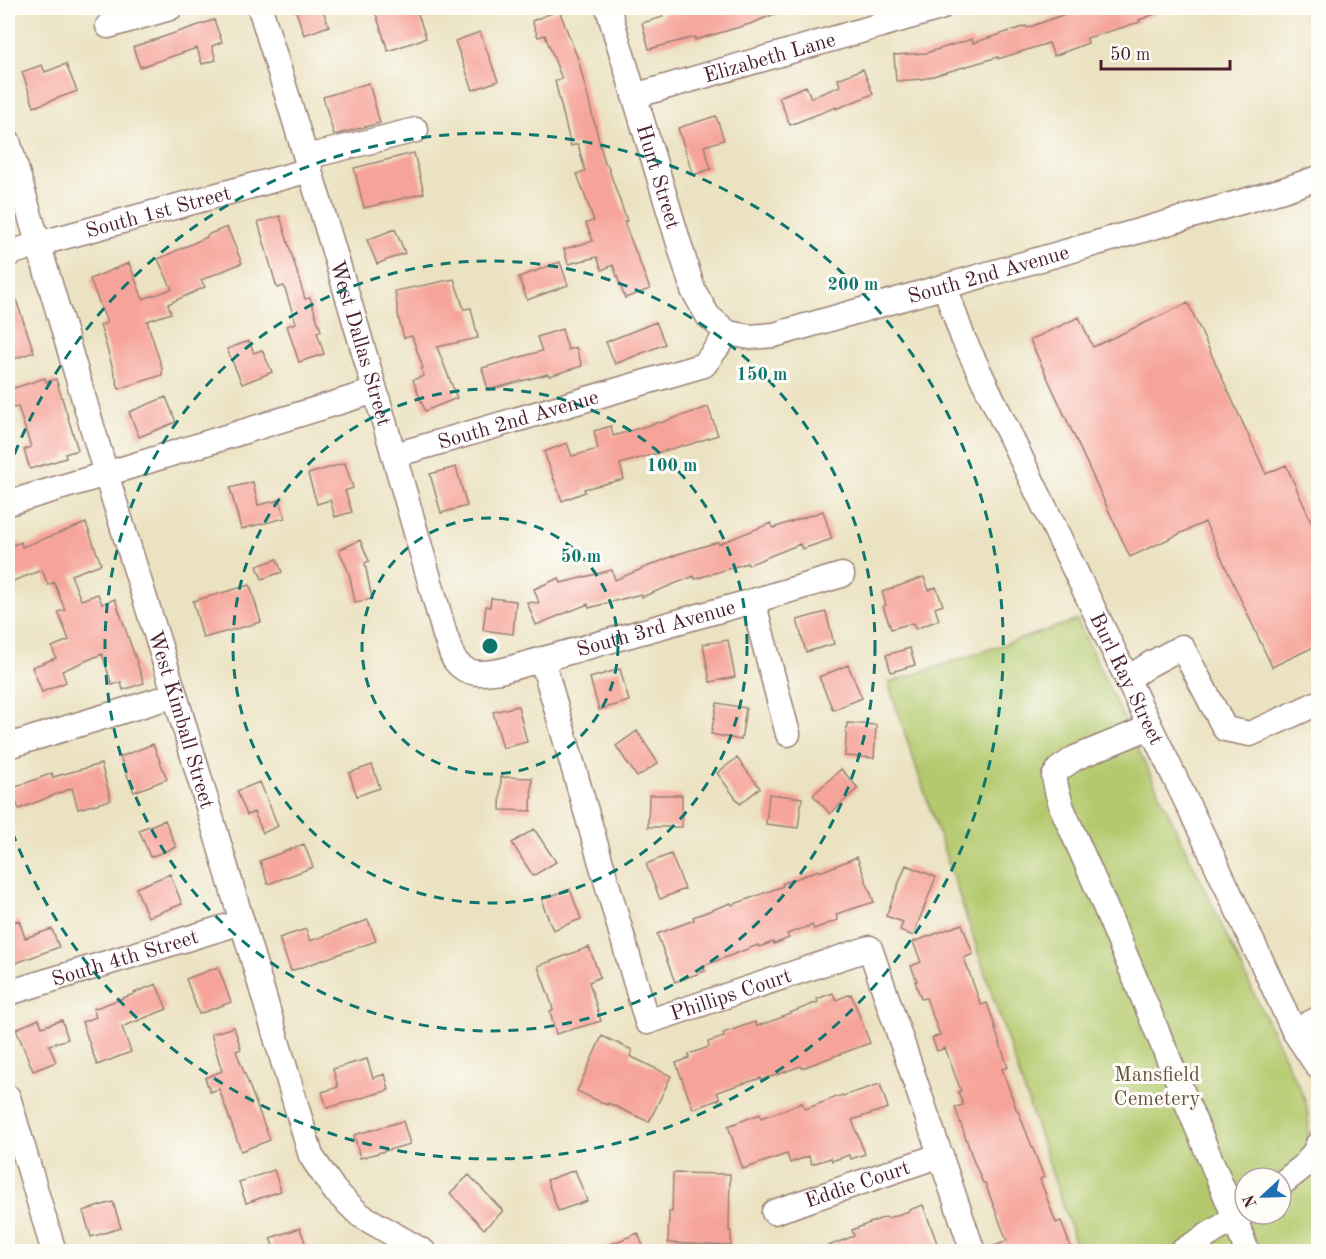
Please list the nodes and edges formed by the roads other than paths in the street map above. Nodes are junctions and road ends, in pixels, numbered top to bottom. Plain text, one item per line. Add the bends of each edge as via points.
1 (170, 8) edge
2 (260, 8) edge
3 (608, 8) edge
4 (940, 8) edge
5 (108, 26) dead end
6 (634, 96) junction
7 (416, 130) dead end
8 (8, 141) edge
9 (308, 164) junction
10 (1318, 178) edge
11 (38, 244) junction
12 (8, 254) edge
13 (945, 286) junction
14 (728, 333) junction
15 (375, 391) junction
16 (395, 456) junction
17 (106, 474) junction
18 (8, 503) edge
19 (842, 575) dead end
20 (753, 601) junction
21 (542, 659) junction
22 (468, 672) joint
23 (1127, 679) junction
24 (175, 695) junction
25 (1318, 703) edge
26 (1150, 727) junction
27 (788, 734) dead end
28 (8, 746) edge
29 (242, 922) junction
30 (8, 993) edge
31 (1318, 1019) edge
32 (1294, 1031) junction
33 (1318, 1066) edge
34 (8, 1097) edge
35 (1318, 1144) edge
36 (941, 1155) junction
37 (1293, 1175) edge
38 (1233, 1199) edge
39 (774, 1212) dead end
40 (1233, 1219) edge
41 (1242, 1226) edge
42 (54, 1251) edge
43 (424, 1251) edge
44 (973, 1251) edge
45 (1181, 1251) edge
46 (1247, 1251) edge

1 - 5 street
2 - 9 street, West Dallas Street
3 - 6 street, Hunt Street
4 - 6 street, Elizabeth Lane
6 - 14 street, Hunt Street via 693,290 708,316
7 - 9 street, South 1st Street
8 - 11 street, West Kimball Street
9 - 11 street, South 1st Street
9 - 15 street, West Dallas Street
10 - 13 street, South 2nd Avenue
11 - 12 street, South 1st Street
11 - 17 street, West Kimball Street
13 - 14 street, South 2nd Avenue via 774,335 750,337
13 - 23 street, Burl Ray Street via 963,338
14 - 16 street, South 2nd Avenue via 704,365
15 - 16 street, West Dallas Street
15 - 17 street
16 - 22 street, West Dallas Street via 454,659
17 - 18 street
17 - 24 street, West Kimball Street
19 - 20 street, South 3rd Avenue
20 - 21 street, South 3rd Avenue
20 - 27 street
21 - 22 street, South 3rd Avenue via 504,670
21 - 36 street, Phillips Court via 647,1022 870,948
23 - 25 street via 1182,647 1225,729 1250,734
23 - 26 street, Burl Ray Street
24 - 28 street
24 - 29 street, West Kimball Street
26 - 32 street, Burl Ray Street
26 - 38 street via 1075,758 1054,777 1062,808
29 - 30 street, South 4th Street
29 - 43 street, West Kimball Street via 312,1156 335,1191 360,1215
31 - 32 street
32 - 33 street, Burl Ray Street
34 - 42 street
35 - 37 street via 1304,1166
36 - 39 street, Eddie Court
36 - 44 street, Phillips Court
40 - 45 street
41 - 46 street

